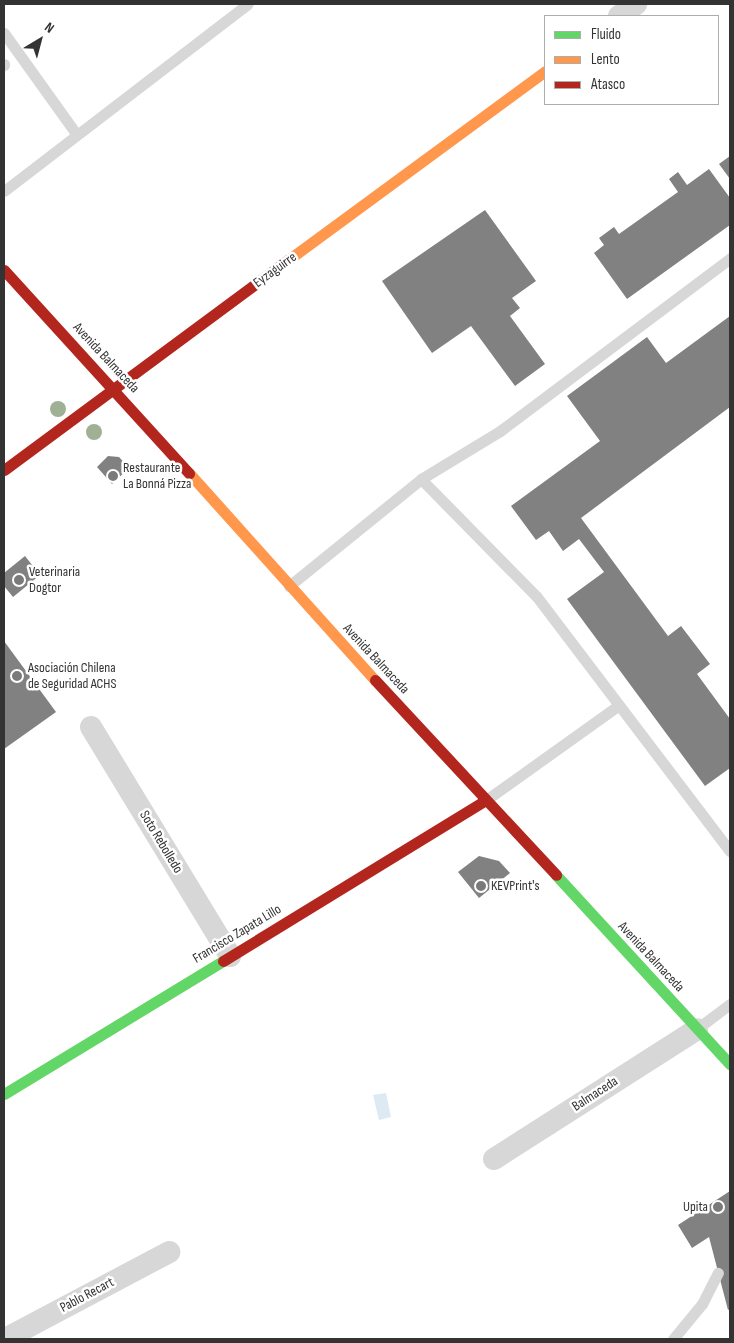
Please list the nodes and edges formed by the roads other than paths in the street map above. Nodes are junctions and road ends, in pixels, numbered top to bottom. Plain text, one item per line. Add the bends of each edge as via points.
1 (248, 4) edge
2 (636, 4) edge
3 (620, 15) edge
4 (4, 33) edge
5 (544, 72) edge
6 (77, 135) junction
7 (4, 191) edge
8 (730, 258) edge
9 (4, 270) edge
10 (114, 388) junction
11 (4, 470) edge
12 (421, 479) junction
13 (288, 586) junction
14 (619, 705) junction
15 (91, 727) dead end
16 (486, 800) junction
17 (730, 851) edge
18 (230, 956) junction
19 (730, 1004) edge
20 (697, 1029) junction
21 (730, 1064) edge
22 (4, 1094) edge
23 (494, 1159) dead end
24 (169, 1252) dead end
25 (718, 1273) dead end
26 (5, 1339) edge
27 (673, 1339) edge

1 - 6 lane
2 - 3 street
4 - 6 lane
5 - 10 street, Eyzaguirre
6 - 7 lane
8 - 12 lane via 500,431
9 - 10 street, Avenida Balmaceda
10 - 11 street, Eyzaguirre
10 - 13 street, Avenida Balmaceda
12 - 13 lane via 313,570
12 - 14 lane via 537,597
13 - 16 street, Avenida Balmaceda
14 - 16 lane
14 - 17 lane
15 - 18 street, Soto Rebolledo
16 - 18 street, Francisco Zapata Lillo
16 - 20 street, Avenida Balmaceda
18 - 22 street, Francisco Zapata Lillo
19 - 20 lane
20 - 21 street, Avenida Balmaceda
20 - 23 street, Balmaceda
24 - 26 street, Pablo Recart
25 - 27 lane via 702,1304

